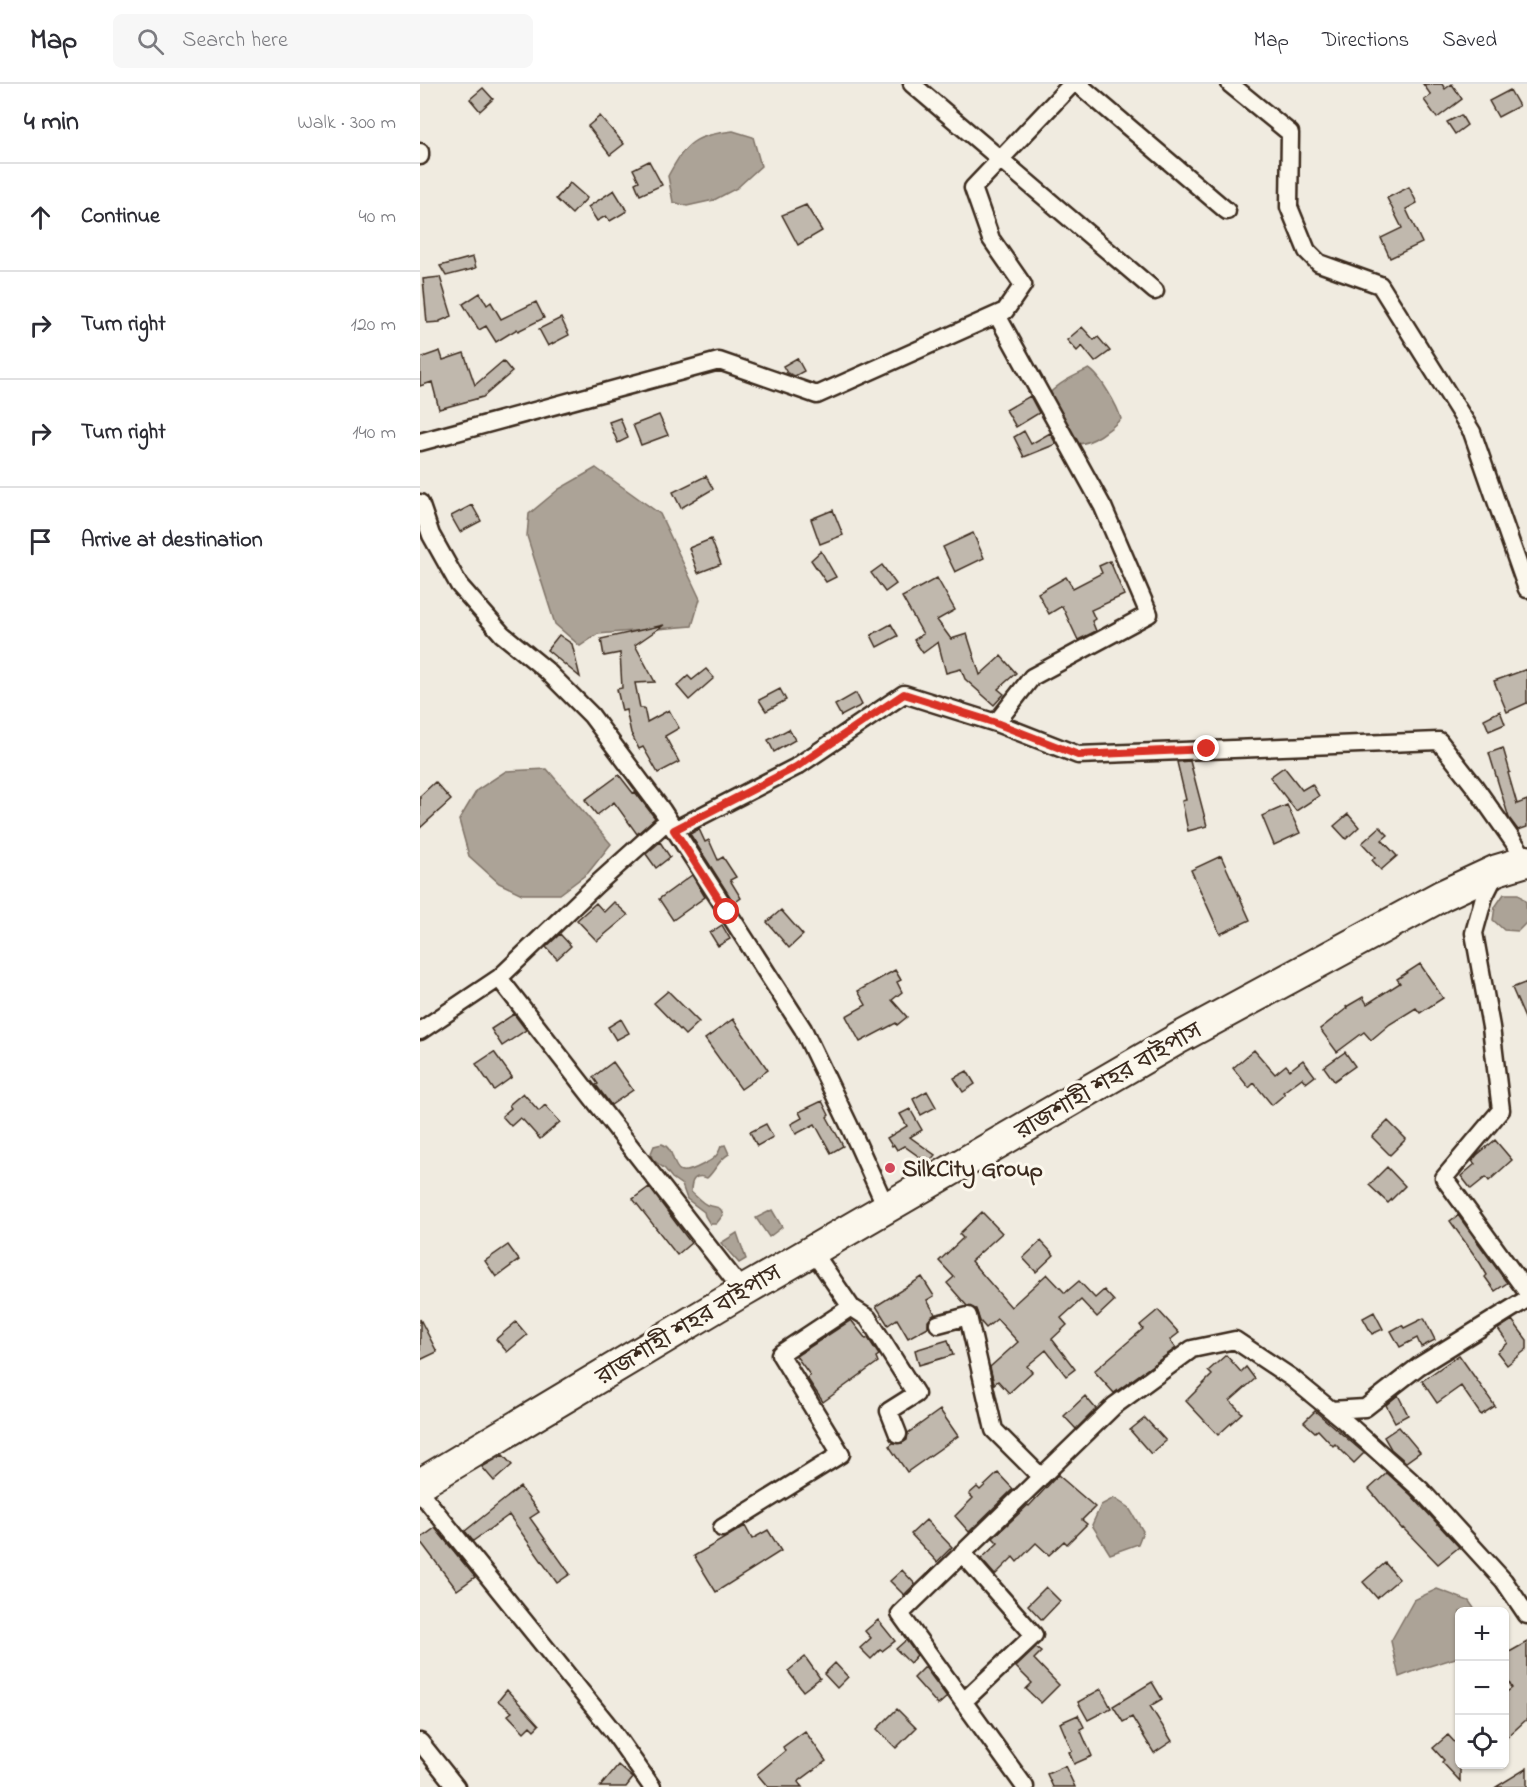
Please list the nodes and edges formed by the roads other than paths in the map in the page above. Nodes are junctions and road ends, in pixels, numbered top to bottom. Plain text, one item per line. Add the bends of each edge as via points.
1 (912, 84) edge
2 (1072, 84) edge
3 (1078, 84) edge
4 (1230, 84) edge
5 (1001, 159) junction
6 (1227, 211) dead end
7 (1155, 291) dead end
8 (997, 315) junction
9 (420, 442) edge
10 (420, 502) edge
11 (1527, 589) edge
12 (996, 723) junction
13 (671, 825) junction
14 (1527, 861) edge
15 (1497, 870) junction
16 (499, 978) junction
17 (420, 1031) edge
18 (886, 1207) junction
19 (812, 1251) junction
20 (743, 1291) junction
21 (1527, 1292) edge
22 (1527, 1299) edge
23 (851, 1307) junction
24 (938, 1324) dead end
25 (1331, 1410) junction
26 (898, 1434) dead end
27 (1041, 1477) junction
28 (420, 1484) edge
29 (420, 1492) edge
30 (722, 1528) dead end
31 (962, 1553) junction
32 (1527, 1615) edge
33 (964, 1701) junction
34 (420, 1742) edge
35 (456, 1787) edge
36 (652, 1787) edge
37 (1025, 1787) edge

1 - 5 street
2 - 5 street
3 - 6 street
4 - 11 street via 1290,133 1289,207 1307,251 1319,263 1380,285 1472,432
5 - 7 street
5 - 8 street via 973,188 991,239 1023,285 1005,311
8 - 9 street via 817,395 719,362
8 - 12 street via 1102,507 1149,614 1032,677
10 - 13 street via 431,535 459,585 502,634 546,670 591,716
12 - 13 street via 904,694 796,767
12 - 14 street via 1078,755 1438,741
13 - 16 street via 597,884
13 - 18 street via 803,1029
14 - 15 highway, রাজশাহী শহর বাইপাস
15 - 18 highway, রাজশাহী শহর বাইপাস via 1443,895 1179,1038
15 - 21 street via 1474,933 1501,1110 1443,1179
16 - 17 street
16 - 20 street
18 - 19 highway, রাজশাহী শহর বাইপাস
19 - 20 highway, রাজশাহী শহর বাইপাস
19 - 23 street
20 - 28 highway, রাজশাহী শহর বাইপাস
22 - 25 street via 1419,1366 1365,1408
23 - 26 street via 868,1318 916,1394 889,1411
23 - 30 street via 780,1354 841,1454
24 - 27 street via 968,1316 994,1430
25 - 27 street via 1235,1340 1192,1349 1114,1406
25 - 32 street via 1420,1490 1504,1581
27 - 31 street
29 - 36 street via 612,1730
31 - 33 street via 900,1614
31 - 33 street via 1034,1635
33 - 37 street
34 - 35 street

